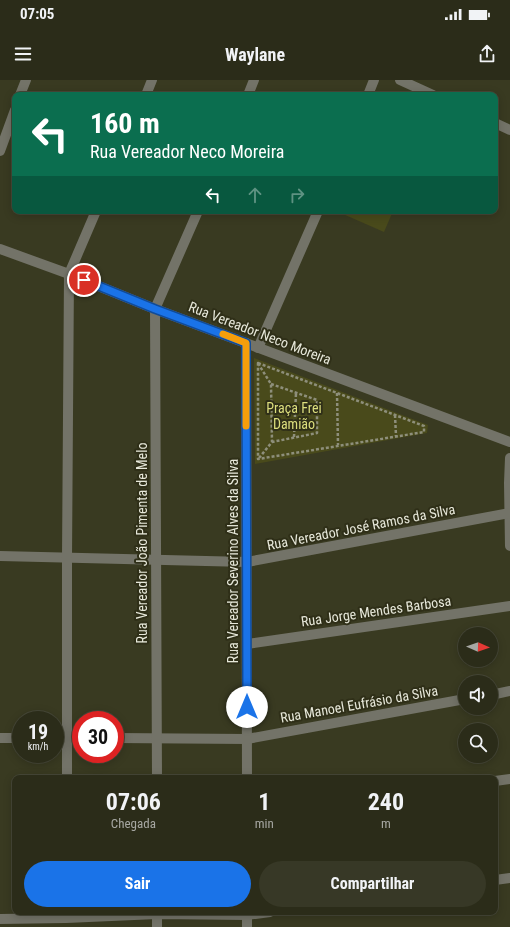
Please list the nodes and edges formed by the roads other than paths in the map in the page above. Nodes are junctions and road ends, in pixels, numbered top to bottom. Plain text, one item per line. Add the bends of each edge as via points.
1 (26, 80) edge
2 (152, 80) edge
3 (254, 80) edge
4 (374, 80) edge
5 (400, 80) edge
6 (21, 92) edge
7 (147, 92) edge
8 (249, 92) edge
9 (369, 92) edge
10 (426, 92) edge
11 (12, 118) edge
12 (498, 124) edge
13 (510, 130) edge
14 (0, 151) edge
15 (95, 214) edge
16 (197, 214) edge
17 (317, 214) edge
18 (0, 249) edge
19 (69, 274) junction
20 (155, 309) junction
21 (246, 343) junction
22 (258, 348) junction
23 (510, 442) edge
24 (510, 458) edge
25 (510, 513) edge
26 (510, 546) edge
27 (0, 556) edge
28 (67, 558) junction
29 (156, 560) junction
30 (246, 562) junction
31 (510, 606) edge
32 (247, 644) junction
33 (510, 691) edge
34 (498, 694) edge
35 (458, 700) edge
36 (0, 738) edge
37 (12, 738) edge
38 (67, 738) junction
39 (72, 738) edge
40 (124, 738) edge
41 (157, 738) junction
42 (246, 739) junction
43 (67, 775) edge
44 (157, 775) edge
45 (247, 775) edge
46 (510, 779) edge
47 (498, 781) edge
48 (510, 878) edge
49 (498, 880) edge
50 (127, 915) edge
51 (157, 915) edge
52 (247, 915) edge
53 (0, 919) edge
54 (66, 919) edge
55 (157, 927) edge
56 (247, 927) edge

1 - 6 street
2 - 7 street
3 - 8 street
4 - 9 street
5 - 10 street
11 - 14 street
12 - 13 street
15 - 19 street
16 - 20 street
17 - 22 street
18 - 19 street, Rua Vereador Neco Moreira
19 - 20 street, Rua Vereador Neco Moreira
19 - 28 street
20 - 21 street, Rua Vereador Neco Moreira
20 - 29 street, Rua Vereador João Pimenta de Melo
21 - 22 street, Rua Vereador Neco Moreira
21 - 30 street, Rua Vereador Severino Alves da Silva
22 - 23 street, Rua Vereador Neco Moreira
24 - 25 street
25 - 26 street
25 - 30 street, Rua Vereador José Ramos da Silva
27 - 28 street, Rua Vereador José Ramos da Silva
28 - 29 street, Rua Vereador José Ramos da Silva
28 - 38 street
29 - 30 street, Rua Vereador José Ramos da Silva
29 - 41 street, Rua Vereador João Pimenta de Melo
30 - 32 street, Rua Vereador Severino Alves da Silva
31 - 32 street, Rua Jorge Mendes Barbosa
32 - 42 street, Rua Vereador Severino Alves da Silva
33 - 34 street
35 - 42 street, Rua Manoel Eufrásio da Silva
36 - 37 street
38 - 39 street
38 - 43 street
40 - 41 street, Rua Manoel Eufrásio da Silva
41 - 42 street, Rua Manoel Eufrásio da Silva
41 - 44 street, Rua Vereador João Pimenta de Melo
42 - 45 street, Rua Vereador Severino Alves da Silva
46 - 47 street
48 - 49 street
50 - 54 street
51 - 55 street
52 - 56 street
53 - 54 street

